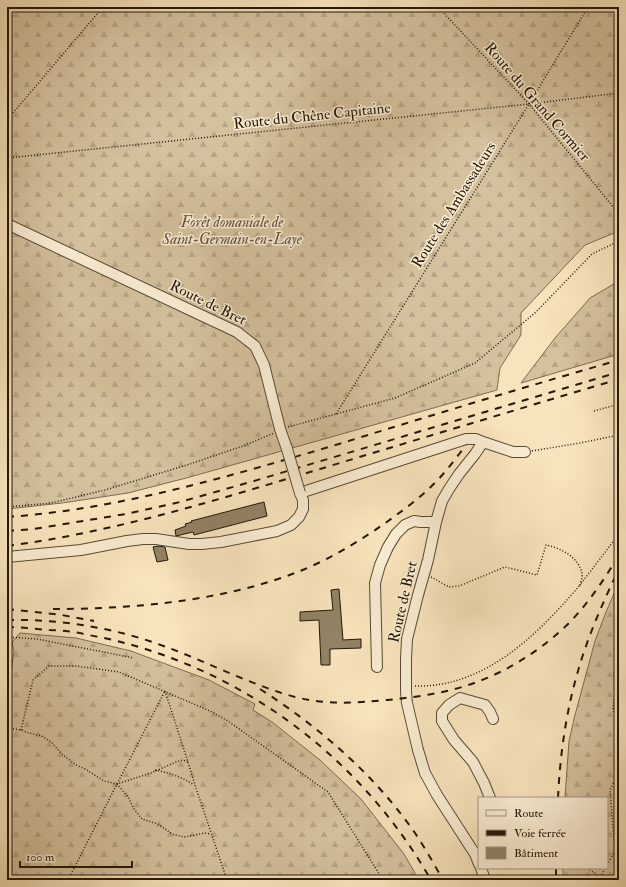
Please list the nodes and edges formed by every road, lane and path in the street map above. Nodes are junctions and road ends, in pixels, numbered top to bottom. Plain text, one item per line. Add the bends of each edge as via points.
1 (103, 7) edge
2 (438, 7) edge
3 (588, 7) edge
4 (619, 93) edge
5 (529, 104) junction
6 (7, 120) edge
7 (7, 158) edge
8 (619, 214) edge
9 (7, 224) edge
10 (619, 241) edge
11 (619, 404) edge
12 (594, 411) dead end
13 (336, 414) junction
14 (280, 429) junction
15 (619, 435) edge
16 (483, 442) junction
17 (525, 452) joint
18 (300, 493) junction
19 (7, 507) edge
20 (436, 522) junction
21 (619, 534) edge
22 (7, 557) edge
23 (428, 560) junction
24 (580, 585) junction
25 (7, 637) edge
26 (134, 658) dead end
27 (619, 658) edge
28 (377, 667) dead end
29 (614, 672) junction
30 (619, 674) edge
31 (406, 685) junction
32 (165, 691) junction
33 (493, 719) dead end
34 (619, 721) edge
35 (7, 728) edge
36 (21, 730) junction
37 (188, 762) junction
38 (155, 770) junction
39 (619, 772) edge
40 (117, 784) junction
41 (195, 785) junction
42 (490, 797) edge
43 (211, 834) junction
44 (478, 860) edge
45 (608, 863) edge
46 (588, 869) edge
47 (604, 869) edge
48 (600, 877) junction
49 (68, 880) edge
50 (227, 880) edge
51 (383, 880) edge
52 (599, 880) edge
53 (605, 880) edge

1 - 6 path
2 - 5 path, Route du Grand Cormier
3 - 5 path, Route des Ambassadeurs
4 - 5 path, Route du Chêne Capitaine
5 - 7 path, Route du Chêne Capitaine
5 - 8 path, Route du Grand Cormier
5 - 13 path, Route des Ambassadeurs
9 - 14 lane, Route de Bret via 237,332 255,346 264,365
10 - 13 path via 592,254 536,312 475,363 395,398
11 - 12 path
13 - 14 path
14 - 18 lane, Route de Bret, bridge
14 - 19 path via 243,446 105,490 51,503
15 - 17 path
16 - 17 lane via 513,452
16 - 18 lane via 466,439
16 - 20 lane, Route de Bret via 449,489 442,501
18 - 22 lane, Route de Bret via 303,509 299,517 291,525 277,530 202,544 143,539 81,550
20 - 23 lane, Route de Bret
20 - 28 lane, Route de Bret via 414,521 405,525 396,534 380,565 375,583
21 - 24 path
23 - 24 path via 431,577 449,587 460,586 505,567 538,575 546,545 567,553 577,562 582,574
23 - 31 lane, Route de Bret via 407,639
24 - 31 path via 525,642 484,670 436,685
25 - 26 path via 37,639
27 - 29 path
29 - 30 path
29 - 34 path via 614,709
31 - 44 lane, Route de Bret via 407,703 425,773
32 - 36 path via 119,672 76,666 50,666 32,680
32 - 37 path
32 - 40 path
32 - 51 path via 228,721 328,792
33 - 42 lane via 485,705 460,698 442,713 442,721 473,762
35 - 36 path
36 - 40 path via 42,736 76,765 104,781
37 - 38 path via 183,760
37 - 41 path
38 - 40 path
38 - 41 path
39 - 45 path via 610,790 615,852
40 - 43 path via 142,819 184,837
40 - 49 path
41 - 43 path
43 - 50 path
46 - 48 path
47 - 48 path
48 - 52 path
48 - 53 path

